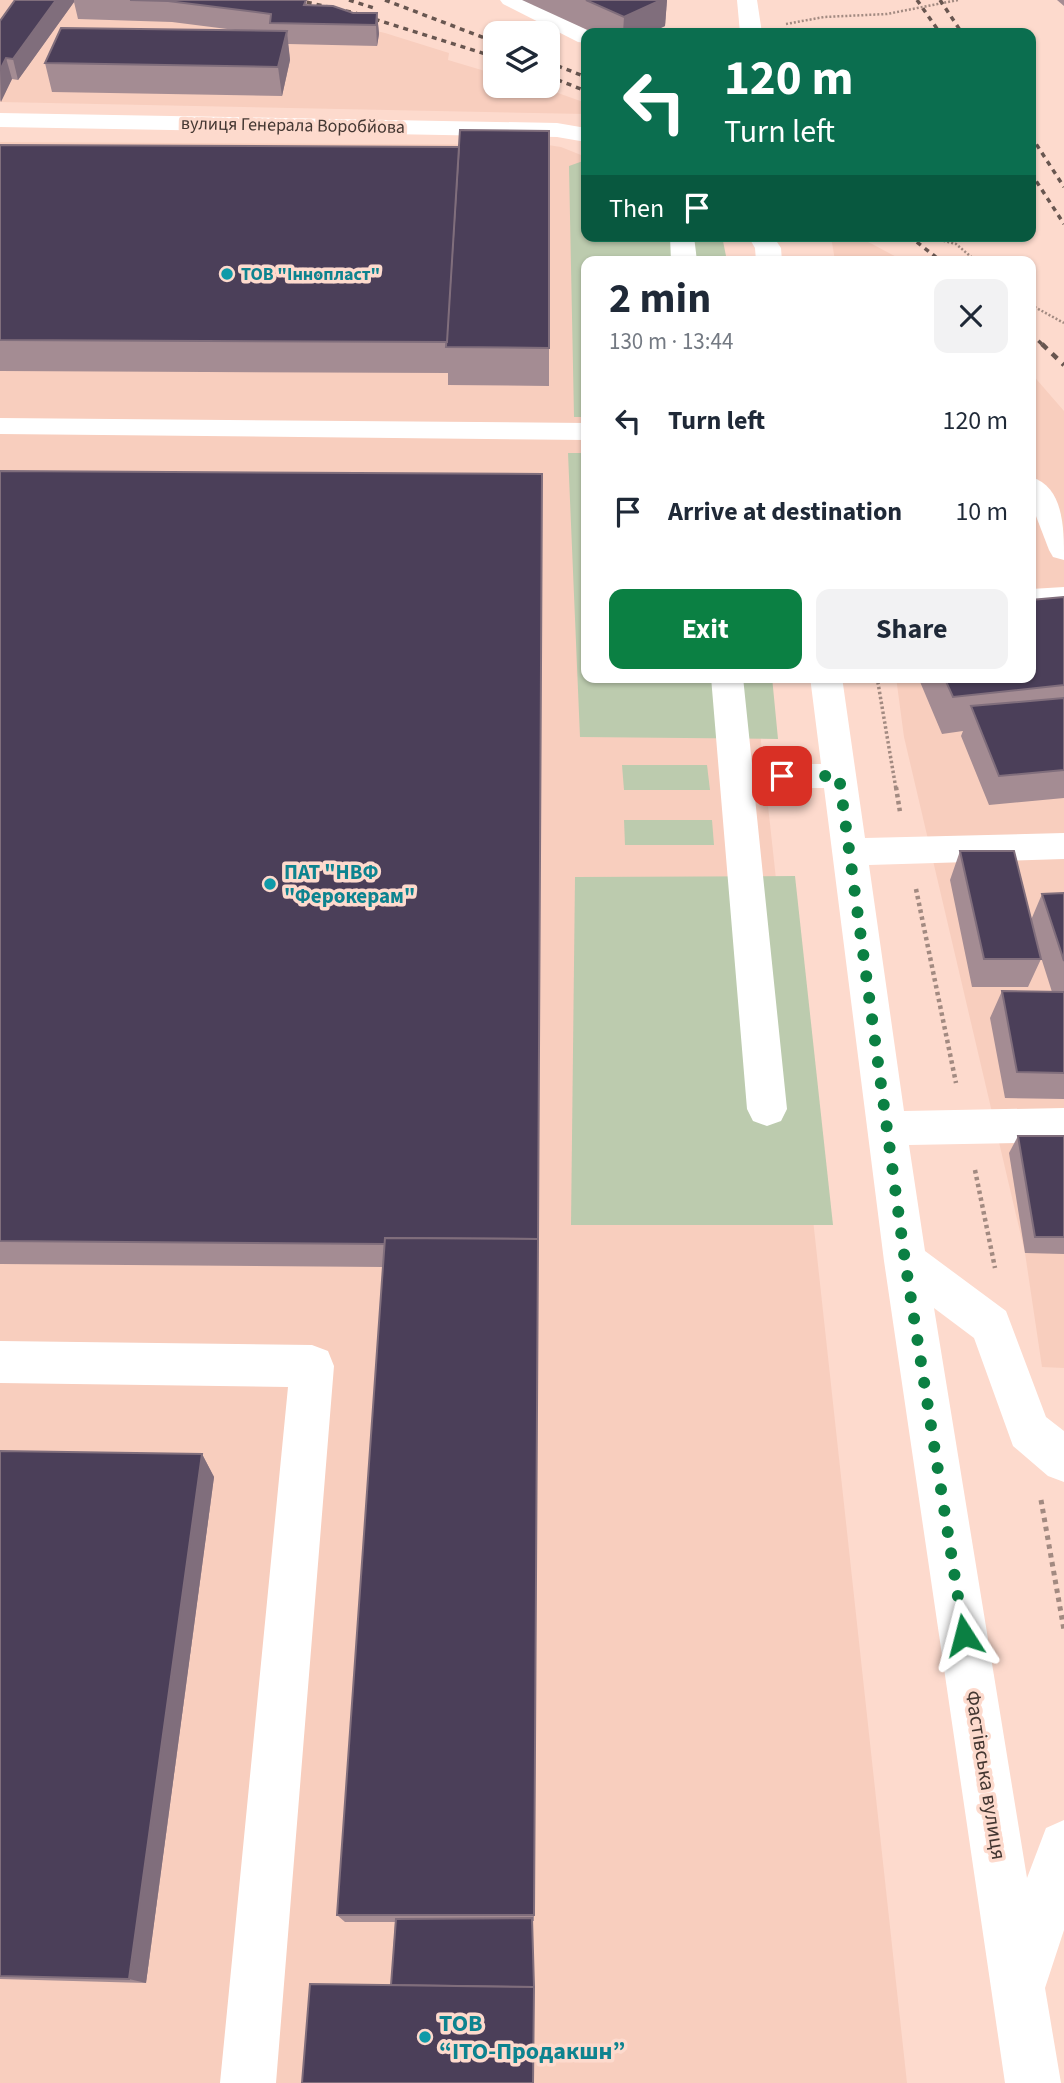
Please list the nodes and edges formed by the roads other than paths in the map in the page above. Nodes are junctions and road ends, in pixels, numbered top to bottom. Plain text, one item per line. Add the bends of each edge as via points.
1 (510, 0) edge
2 (747, 0) edge
3 (750, 28) edge
4 (581, 35) edge
5 (0, 120) edge
6 (581, 134) edge
7 (0, 426) edge
8 (581, 432) edge
9 (1036, 491) edge
10 (1064, 550) edge
11 (1064, 597) edge
12 (1036, 598) edge
13 (727, 683) edge
14 (827, 683) edge
15 (736, 776) junction
16 (839, 776) junction
17 (1064, 846) edge
18 (850, 852) junction
19 (767, 1109) dead end
20 (1064, 1125) edge
21 (887, 1128) junction
22 (905, 1261) junction
23 (0, 1362) edge
24 (1064, 1460) edge
25 (1064, 1846) edge
26 (1019, 1986) junction
27 (248, 2083) edge
28 (1033, 2083) edge

1 - 4 street
2 - 3 street
5 - 6 street, вулиця Генерала Воробйова via 557,130
7 - 8 street
9 - 10 street via 1045,500
11 - 12 street
13 - 15 street
14 - 16 street, Фастівська вулиця
15 - 16 street
15 - 19 street
16 - 18 street, Фастівська вулиця
17 - 18 street
18 - 21 street, Фастівська вулиця
20 - 21 street
21 - 22 street, Фастівська вулиця
22 - 24 street via 991,1325 1029,1431
22 - 26 street, Фастівська вулиця
23 - 27 street via 312,1366
25 - 26 street
26 - 28 street, Фастівська вулиця

